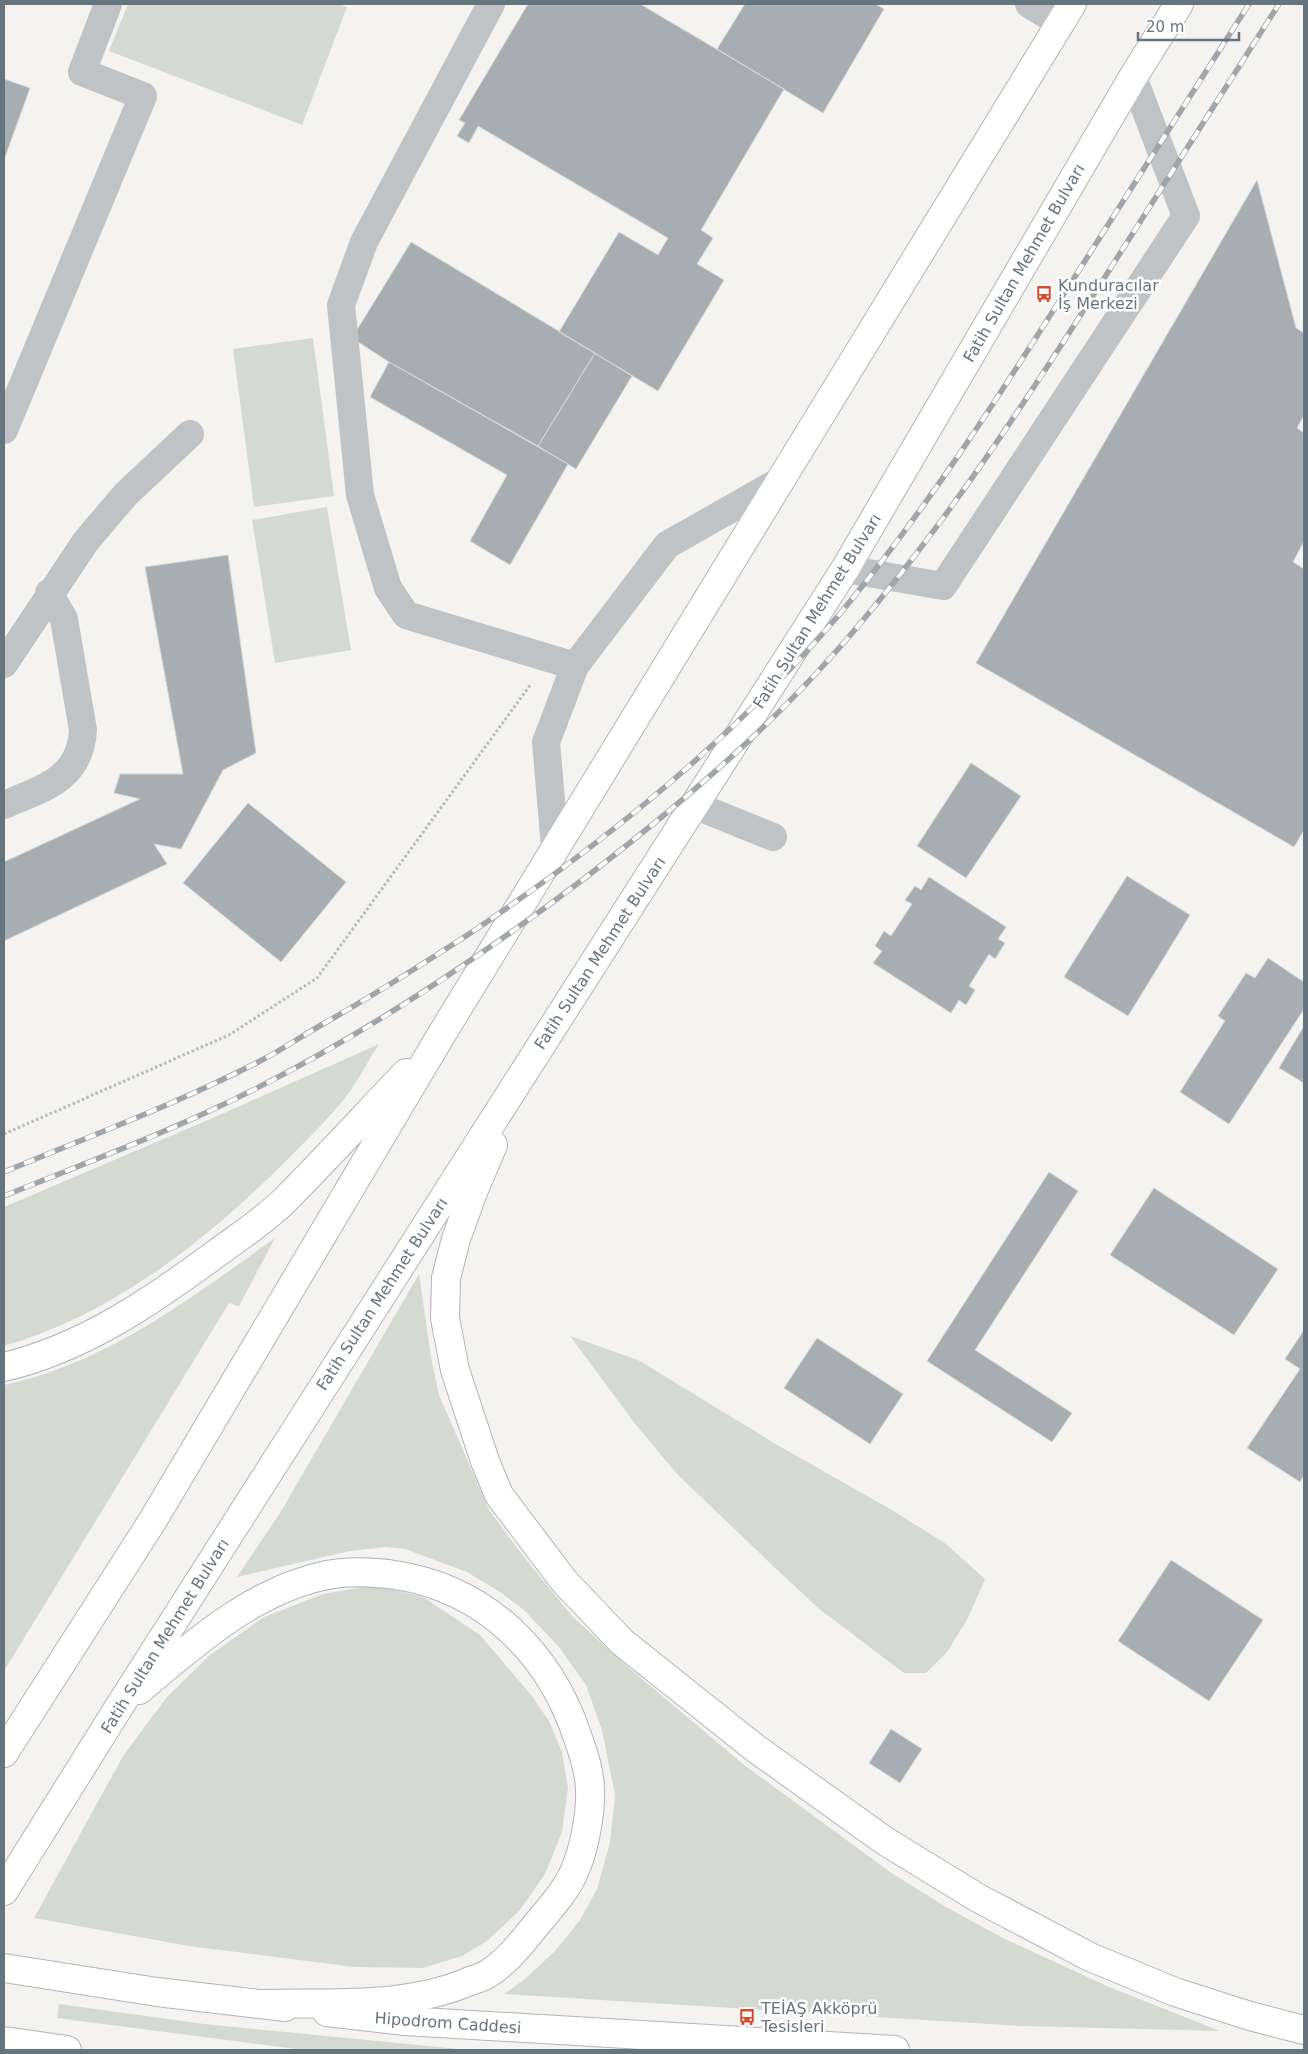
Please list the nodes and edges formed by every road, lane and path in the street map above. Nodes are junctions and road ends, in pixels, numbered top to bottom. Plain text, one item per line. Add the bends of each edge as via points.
1 (108, 4) edge
2 (491, 4) edge
3 (1029, 4) edge
4 (1178, 4) edge
5 (1066, 13) edge
6 (1133, 77) junction
7 (4, 430) edge
8 (190, 434) dead end
9 (778, 482) junction
10 (845, 569) junction
11 (50, 592) junction
12 (562, 662) junction
13 (4, 664) edge
14 (4, 805) edge
15 (694, 805) junction
16 (773, 837) dead end
17 (555, 847) junction
18 (440, 1037) junction
19 (524, 1072) junction
20 (4, 1134) edge
21 (4, 1366) edge
22 (119, 1707) junction
23 (4, 1753) edge
24 (4, 1892) edge
25 (4, 1968) edge
26 (261, 2004) junction
27 (1304, 2030) edge
28 (4, 2041) edge
29 (67, 2050) edge
30 (895, 2050) edge

1 - 7 street via 82,72 143,96
2 - 12 street via 364,242 340,305 360,495 388,588 406,615
3 - 5 street
4 - 6 main road, Fatih Sultan Mehmet Bulvarı
5 - 9 main road
6 - 10 main road, Fatih Sultan Mehmet Bulvarı
6 - 10 street via 1186,216 943,586
8 - 11 street via 126,494 86,541
9 - 12 street via 667,545
9 - 17 main road
10 - 15 main road, Fatih Sultan Mehmet Bulvarı
11 - 13 street
11 - 14 street via 64,619 83,730 82,744 78,758 60,778
12 - 17 street via 546,742
12 - 20 path via 317,978 229,1035
15 - 16 street
15 - 19 main road, Fatih Sultan Mehmet Bulvarı
17 - 18 main road
18 - 21 main road via 281,1203 246,1232 119,1320 53,1351
18 - 23 main road via 154,1520
19 - 22 main road, Fatih Sultan Mehmet Bulvarı
19 - 27 main road via 456,1240 446,1278 445,1318 457,1378 499,1495 564,1581 622,1642 755,1748 885,1840 978,1898 1090,1957 1175,1992
22 - 24 main road, Fatih Sultan Mehmet Bulvarı
22 - 26 main road via 211,1630 252,1604 290,1586 328,1575 371,1572 411,1578 450,1590 488,1610 548,1672 570,1712 585,1758 590,1788 587,1829 574,1872 551,1908 520,1945 489,1973 456,1988 415,1997 370,2001
25 - 26 main road, Hipodrom Caddesi via 157,1992
26 - 30 main road, Hipodrom Caddesi via 405,2021
28 - 29 main road

